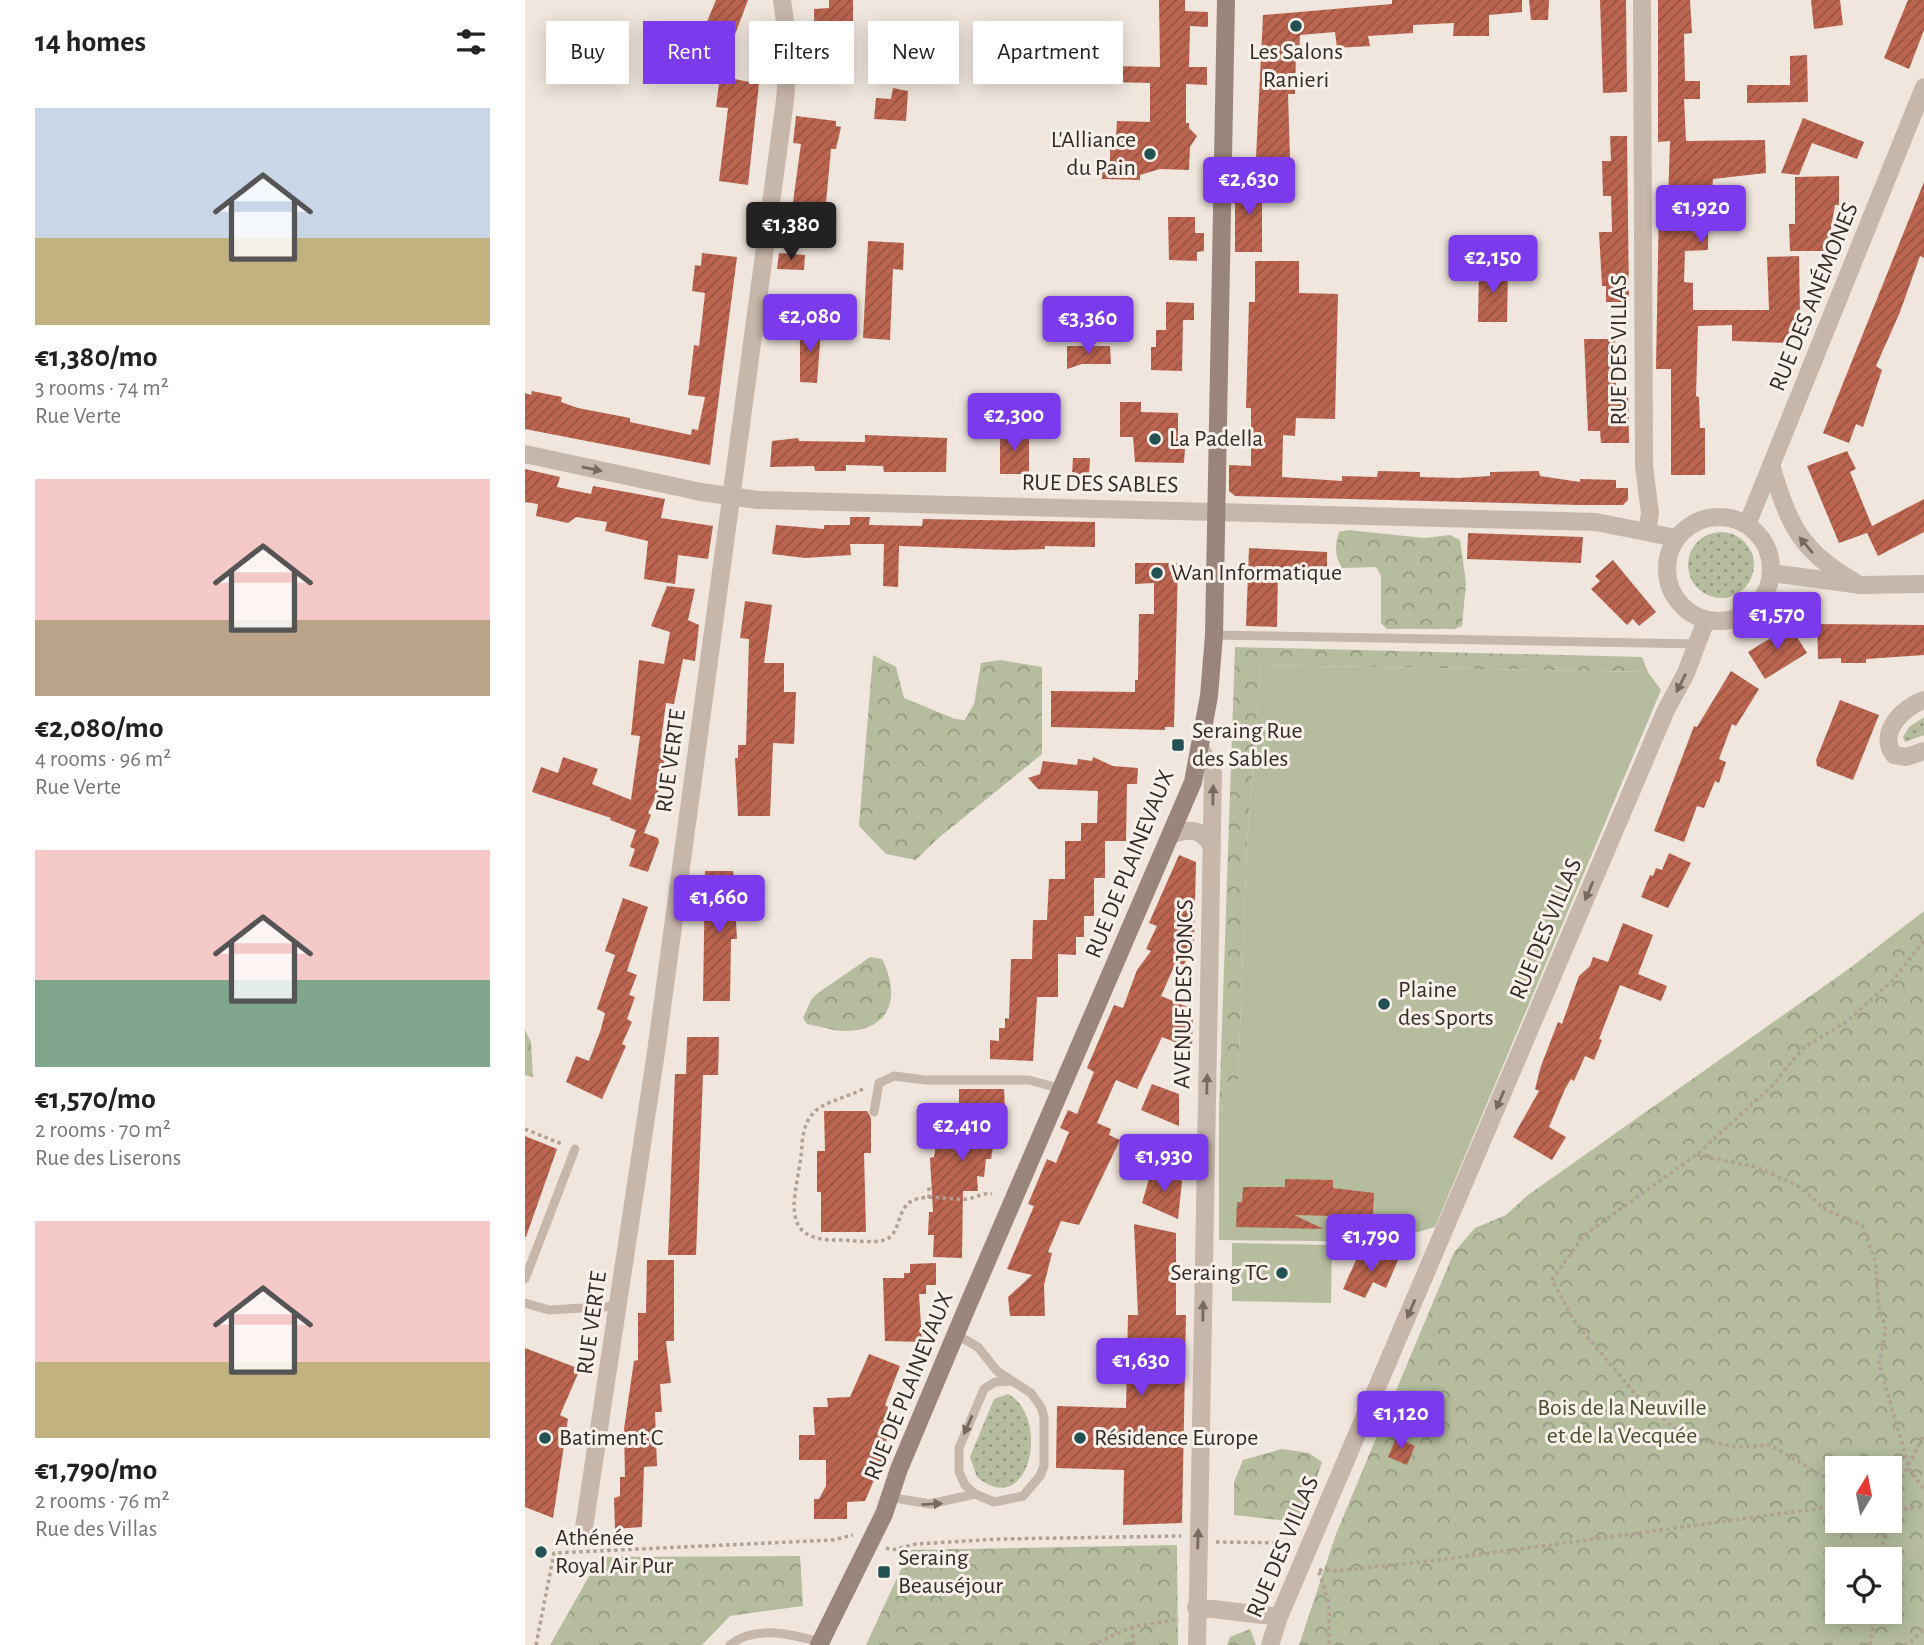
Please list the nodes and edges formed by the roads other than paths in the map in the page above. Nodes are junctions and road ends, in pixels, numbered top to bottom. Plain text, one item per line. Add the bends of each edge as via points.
1 (782, 0) edge
2 (1226, 0) edge
3 (1642, 0) edge
4 (1924, 87) edge
5 (525, 454) edge
6 (1772, 468) junction
7 (732, 497) junction
8 (1215, 511) junction
9 (1747, 525) junction
10 (1647, 532) junction
11 (1676, 538) junction
12 (1772, 573) junction
13 (1924, 584) edge
14 (1861, 585) junction
15 (1706, 620) junction
16 (1214, 635) junction
17 (1698, 644) junction
18 (1924, 700) edge
19 (1200, 747) junction
20 (1924, 751) edge
21 (1173, 834) junction
22 (1212, 847) junction
23 (1061, 1089) junction
24 (874, 1112) dead end
25 (575, 1149) road end
26 (525, 1279) edge
27 (525, 1303) edge
28 (618, 1306) junction
29 (957, 1335) junction
30 (1011, 1381) junction
31 (975, 1494) junction
32 (889, 1497) junction
33 (584, 1528) dead end
34 (1196, 1612) junction
35 (1279, 1617) junction
36 (820, 1643) edge
37 (730, 1645) edge
38 (1197, 1645) edge
39 (1270, 1645) edge

1 - 7 street, RUE VERTE via 788,70
2 - 8 street, RUE DE PLAINEVAUX
3 - 10 street, RUE DES VILLAS
4 - 6 street, RUE DES ANÉMONES
5 -> 7 street, RUE DES SABLES
6 - 9 street, RUE DES ANÉMONES
14 -> 6 street via 1821,561 1801,540 1786,513
7 - 8 street, RUE DES SABLES
7 - 28 street, RUE VERTE
8 - 10 street, RUE DES SABLES via 1596,522
8 - 16 street, RUE DE PLAINEVAUX
9 - 11 street via 1717,516 1687,527
9 - 12 street via 1770,554
10 - 11 street, RUE DES SABLES
11 - 15 street via 1666,570 1669,587 1678,602
12 - 14 street
12 - 15 street via 1762,598 1742,616
13 - 14 street
15 - 17 street, RUE DES VILLAS
16 - 17 lane
16 - 19 street, RUE DE PLAINEVAUX
17 -> 35 street, RUE DES VILLAS
18 - 20 street via 1899,715 1888,739 1894,755 1906,757
19 - 21 street, RUE DE PLAINEVAUX
22 -> 19 street, AVENUE DES JONCS via 1213,773
21 - 22 street via 1198,831
21 - 23 street, RUE DE PLAINEVAUX
34 -> 22 street, AVENUE DES JONCS
23 - 24 lane via 1029,1080 894,1076 879,1083
23 - 29 street, RUE DE PLAINEVAUX
25 - 26 lane
27 - 28 lane via 549,1310
28 - 33 street, RUE VERTE
29 - 30 lane via 978,1347
29 - 32 street, RUE DE PLAINEVAUX
30 -> 31 lane via 995,1382 984,1389 959,1448 959,1472
30 - 31 lane via 1024,1387 1041,1407 1044,1466 1030,1492 1015,1500 994,1502
32 -> 31 lane via 930,1504
32 - 36 street, RUE DE PLAINEVAUX via 854,1580
34 - 35 street
34 - 38 street, AVENUE DES JONCS
35 - 39 street, RUE DES VILLAS
36 - 37 lane via 767,1633 741,1637

